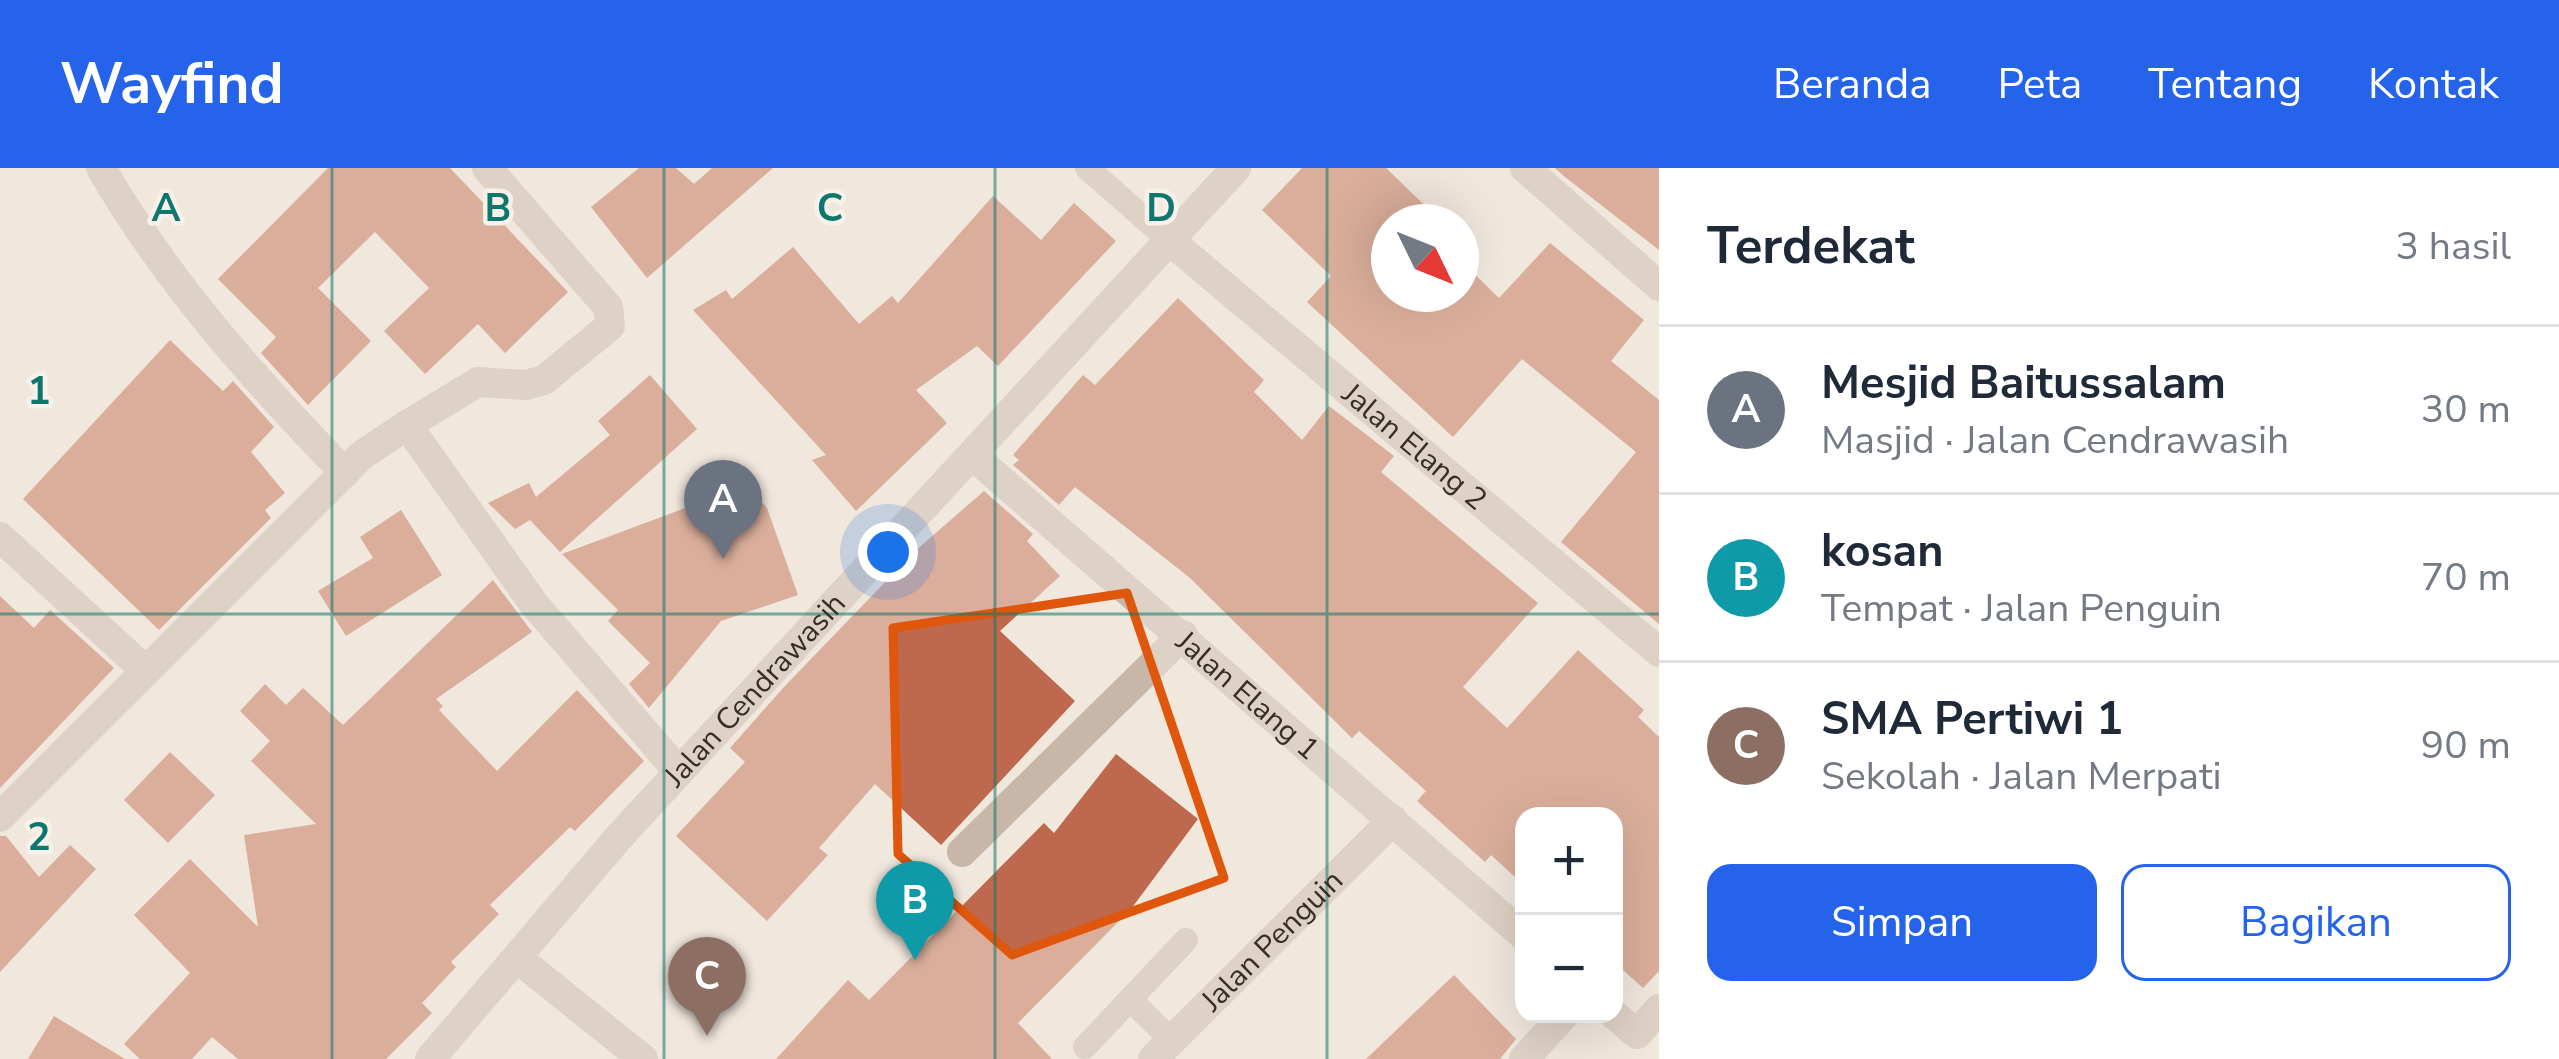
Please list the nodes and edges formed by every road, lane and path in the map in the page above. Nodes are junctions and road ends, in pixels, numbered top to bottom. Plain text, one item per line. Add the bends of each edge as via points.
1 (101, 168) edge
2 (487, 168) edge
3 (1088, 168) edge
4 (1236, 168) edge
5 (1525, 168) edge
6 (1169, 240) junction
7 (1659, 286) edge
8 (407, 425) junction
9 (972, 455) junction
10 (345, 473) junction
11 (0, 537) edge
12 (1183, 635) junction
13 (1659, 652) edge
14 (145, 670) junction
15 (680, 772) junction
16 (0, 817) edge
17 (1393, 820) junction
18 (962, 852) dead end
19 (1515, 928) edge
20 (1186, 940) dead end
21 (517, 958) junction
22 (1130, 999) junction
23 (1659, 1009) edge
24 (1557, 1023) edge
25 (1637, 1033) edge
26 (1085, 1047) dead end
27 (1162, 1050) edge
28 (430, 1059) edge
29 (643, 1059) edge
30 (1524, 1059) edge

1 - 10 street via 181,287
2 - 8 street via 608,307 610,326 544,380 478,382
3 - 6 lane
4 - 6 street, Jalan Cendrawasih
5 - 7 street
6 - 9 street, Jalan Cendrawasih
6 - 13 street, Jalan Elang 2
8 - 10 street
8 - 15 street via 534,604
9 - 12 street, Jalan Elang 1
9 - 15 street, Jalan Cendrawasih
10 - 14 street
11 - 14 street
12 - 17 street, Jalan Elang 1
12 - 18 street
14 - 16 street
15 - 21 street, Jalan Cendrawasih
17 - 19 street, Jalan Elang 1
17 - 27 street, Jalan Penguin
20 - 22 lane
21 - 28 street, Jalan Cendrawasih
21 - 29 street
22 - 26 lane
22 - 27 lane
23 - 25 street
24 - 30 street

